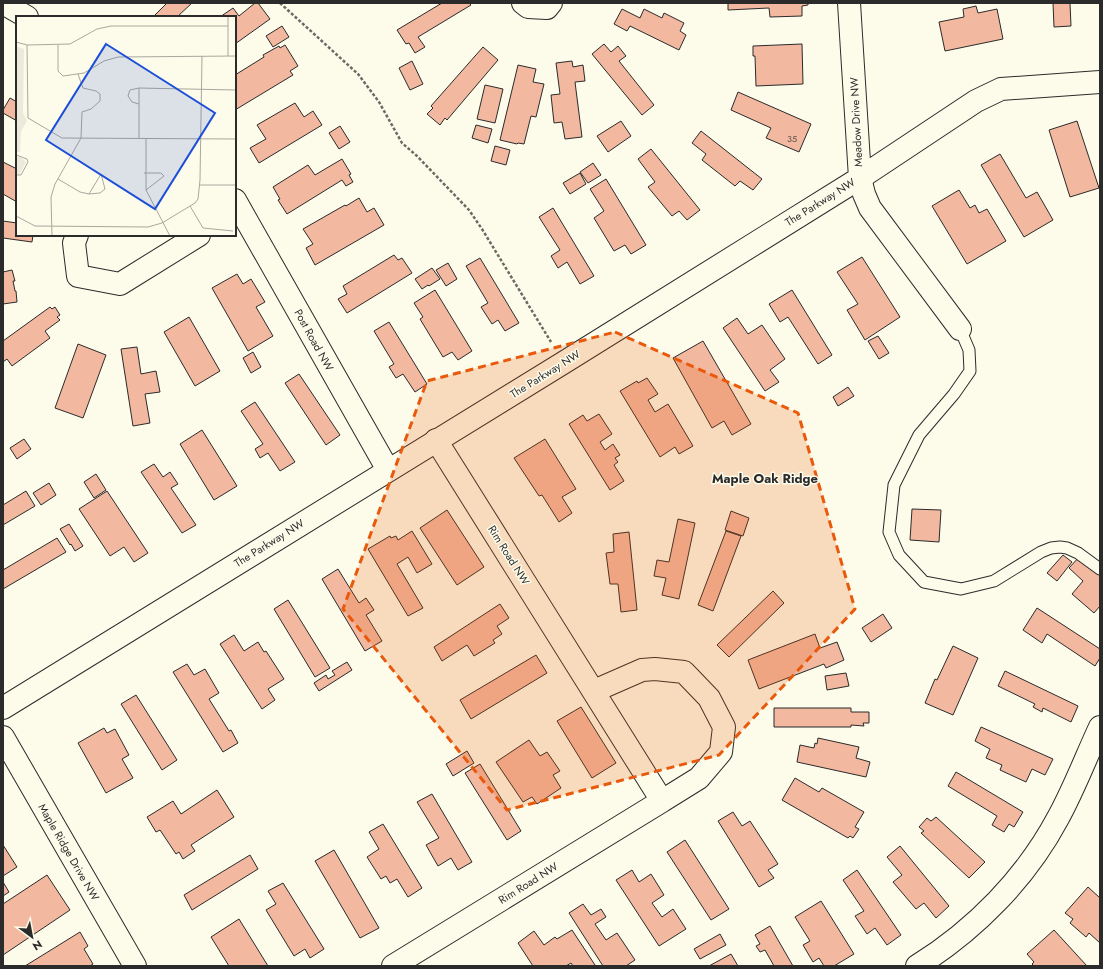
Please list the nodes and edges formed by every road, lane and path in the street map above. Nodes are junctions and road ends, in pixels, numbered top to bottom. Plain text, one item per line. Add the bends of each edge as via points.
1 (3, 3) edge
2 (280, 3) edge
3 (523, 3) edge
4 (551, 3) edge
5 (849, 3) edge
6 (24, 16) edge
7 (1100, 82) edge
8 (860, 178) junction
9 (237, 207) edge
10 (77, 236) edge
11 (197, 236) edge
12 (960, 329) joint
13 (563, 363) junction
14 (436, 440) junction
15 (388, 470) junction
16 (1100, 570) edge
17 (594, 691) junction
18 (3, 708) edge
19 (1100, 727) edge
20 (3, 737) edge
21 (662, 801) junction
22 (135, 966) edge
23 (393, 966) edge
24 (917, 966) edge

1 - 6 street
2 - 13 path via 358,74 379,102 402,143 469,210
3 - 4 street via 528,7 547,8
5 - 8 street, Meadow Drive NW
7 - 8 street, The Parkway NW via 1001,89 976,101
8 - 12 street, Meadow Drive NW via 870,208
8 - 13 street, The Parkway NW
9 - 15 street, Post Road NW
10 - 11 street via 74,243 78,276 120,284
12 - 16 lane via 969,350 970,372 918,435 894,485 889,532 899,555 924,582 961,588 994,581 1051,548 1067,548
13 - 14 street, The Parkway NW
14 - 15 street, The Parkway NW
14 - 17 street, Rim Road NW
15 - 18 street, The Parkway NW
17 - 21 street, Rim Road NW
17 - 21 street, Rim Road NW via 642,670 655,669 684,672 709,698 724,727 721,752 699,778
19 - 24 street via 1058,818 1023,871 992,906 956,939
20 - 22 street, Maple Ridge Drive NW
21 - 23 street, Rim Road NW

